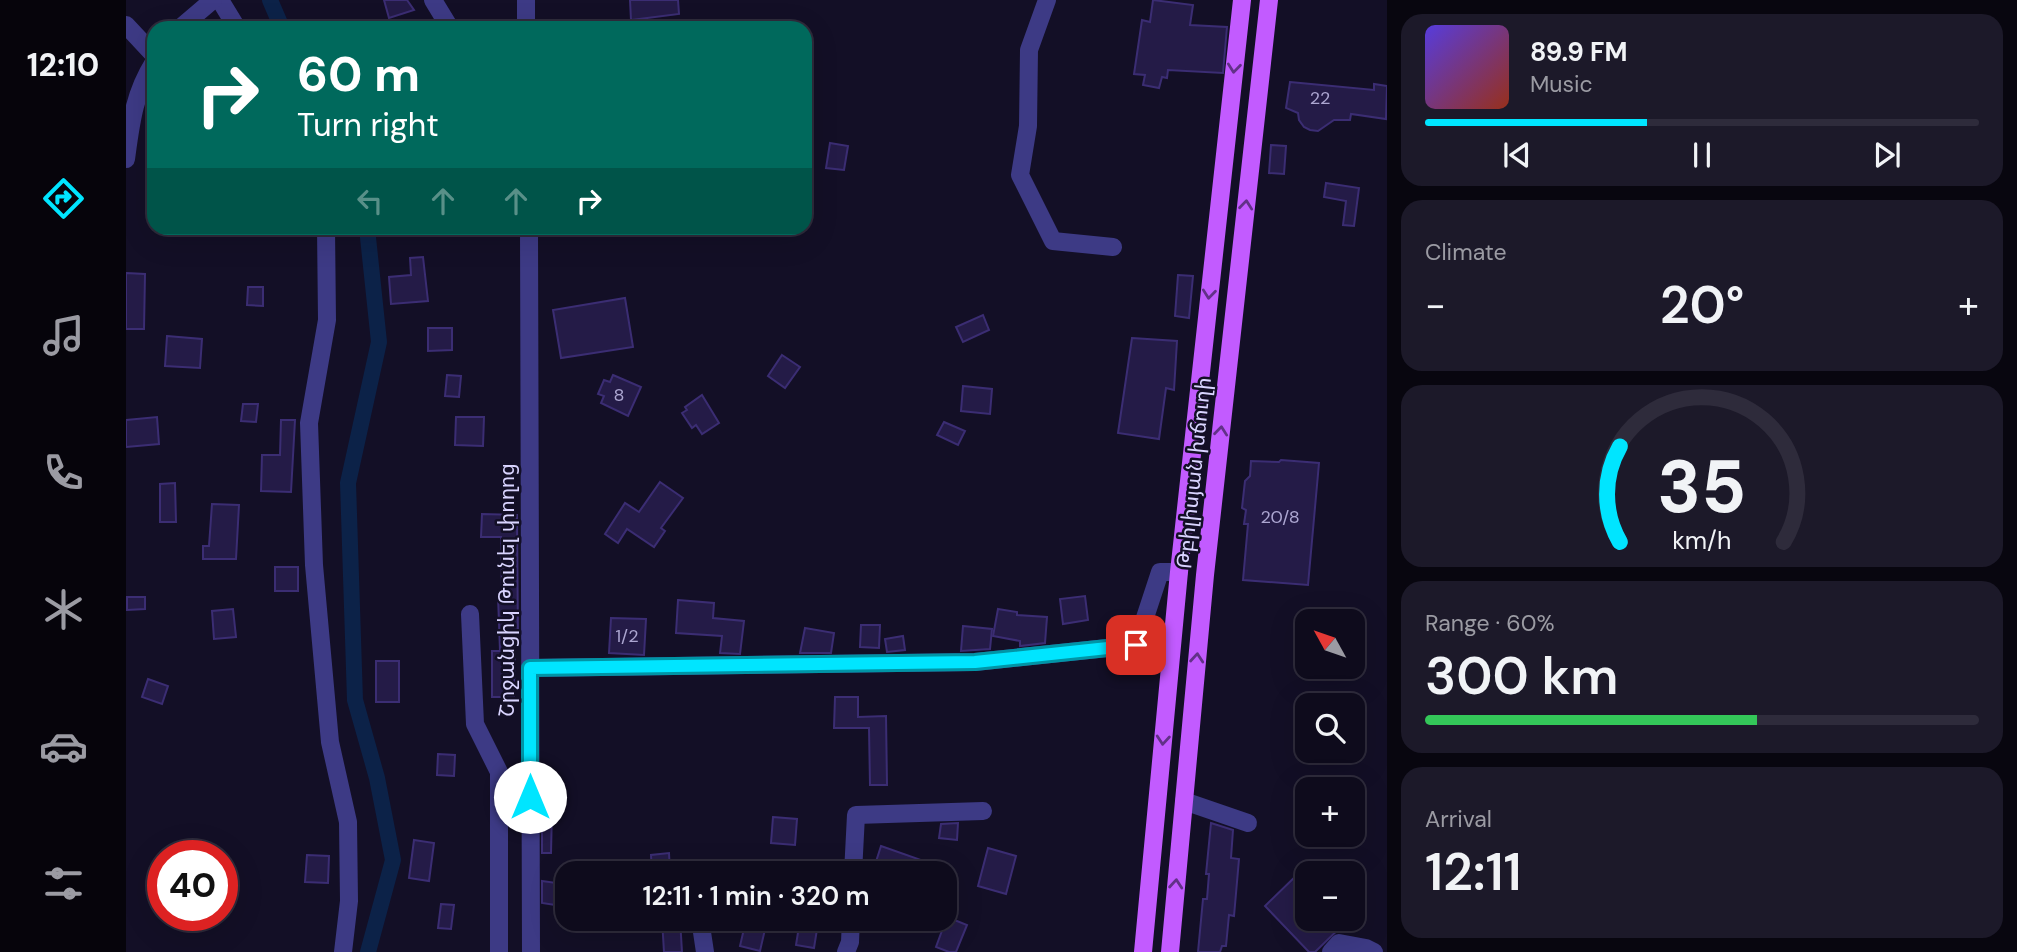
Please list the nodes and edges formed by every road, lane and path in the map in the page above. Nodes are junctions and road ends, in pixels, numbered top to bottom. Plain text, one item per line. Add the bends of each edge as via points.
1 (213, 0) edge
2 (220, 0) edge
3 (433, 0) edge
4 (526, 0) edge
5 (1047, 0) edge
6 (1242, 0) edge
7 (1269, 0) edge
8 (188, 21) edge
9 (233, 21) edge
10 (446, 21) edge
11 (526, 21) edge
12 (126, 25) edge
13 (147, 48) edge
14 (147, 72) edge
15 (126, 159) edge
16 (326, 235) edge
17 (529, 235) edge
18 (1114, 247) dead end
19 (1179, 572) junction
20 (470, 614) dead end
21 (530, 668) junction
22 (1184, 802) junction
23 (982, 811) dead end
24 (1248, 823) dead end
25 (854, 861) edge
26 (702, 931) edge
27 (850, 931) edge
28 (343, 952) edge
29 (499, 952) edge
30 (531, 952) edge
31 (705, 952) edge
32 (846, 952) edge
33 (1143, 952) edge
34 (1170, 952) edge
35 (1331, 952) edge
36 (1374, 952) edge

1 - 8 street
2 - 9 street
3 - 10 street
4 - 11 street
5 - 18 street via 1029,50 1028,125 1020,175 1053,241
6 -> 19 main road, Թբիլիսյան խճուղի
22 -> 7 main road, Թբիլիսյան խճուղի
12 - 13 street
14 - 15 street via 133,108
16 - 28 street via 327,320 309,423 314,565 330,742 348,822 349,901
17 - 21 street, Շրջանցիկ Թունել փողոց
19 - 21 street via 1160,572 1136,645 975,662
19 -> 33 main road, Թբիլիսյան խճուղի
20 - 29 street via 475,724 499,772
21 - 30 street, Շրջանցիկ Թունել փողոց
22 - 24 street
34 -> 22 main road, Թբիլիսյան խճուղի
23 - 25 street via 856,816
26 - 31 street
27 - 32 street
35 - 36 street via 1339,943

